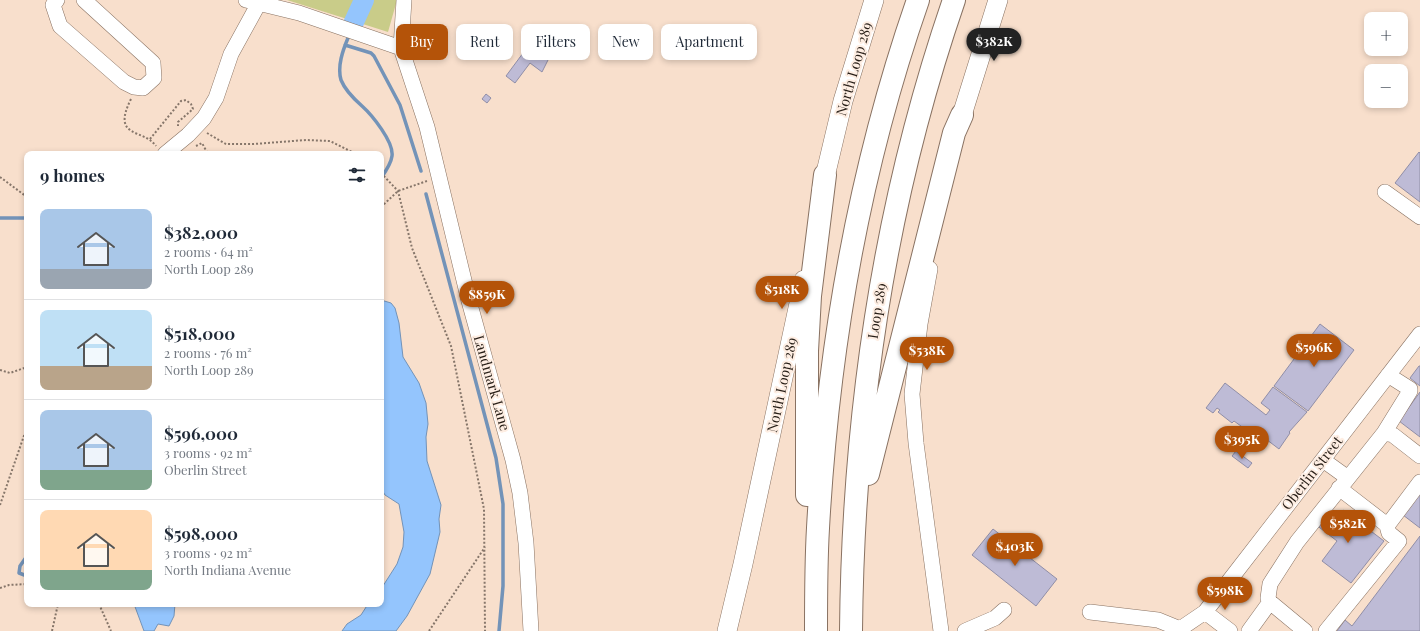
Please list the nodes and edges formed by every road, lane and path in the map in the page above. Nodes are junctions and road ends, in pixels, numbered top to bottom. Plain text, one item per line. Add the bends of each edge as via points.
1 (57, 0) edge
2 (84, 0) edge
3 (404, 0) edge
4 (874, 0) edge
5 (918, 0) edge
6 (954, 0) edge
7 (998, 0) edge
8 (252, 2) edge
9 (402, 24) edge
10 (396, 46) edge
11 (405, 60) edge
12 (137, 87) junction
13 (962, 115) junction
14 (196, 126) junction
15 (178, 132) dead end
16 (150, 139) junction
17 (195, 146) dead end
18 (161, 151) edge
19 (163, 151) edge
20 (206, 151) edge
21 (350, 151) edge
22 (384, 175) edge
23 (825, 175) junction
24 (0, 177) edge
25 (440, 178) junction
26 (398, 191) junction
27 (1385, 192) dead end
28 (24, 195) edge
29 (384, 204) edge
30 (1420, 217) edge
31 (1420, 334) edge
32 (24, 368) edge
33 (0, 370) edge
34 (1388, 375) junction
35 (1384, 432) junction
36 (24, 436) edge
37 (1420, 456) edge
38 (1323, 460) junction
39 (1420, 482) edge
40 (1344, 483) junction
41 (0, 505) edge
42 (1387, 525) junction
43 (485, 547) junction
44 (24, 584) edge
45 (851, 584) junction
46 (0, 588) edge
47 (1270, 602) junction
48 (57, 607) edge
49 (100, 607) edge
50 (1004, 610) dead end
51 (1090, 612) dead end
52 (1205, 612) junction
53 (52, 631) edge
54 (111, 631) edge
55 (429, 631) edge
56 (485, 631) edge
57 (531, 631) edge
58 (727, 631) edge
59 (814, 631) edge
60 (851, 631) edge
61 (941, 631) edge
62 (964, 631) edge
63 (1230, 631) edge
64 (1249, 631) edge
65 (1305, 631) edge
66 (1326, 631) edge

1 - 12 street via 53,5 60,26 124,82
2 - 12 street via 153,63 154,78 143,88
3 - 9 street, Landmark Lane
4 - 23 main road, North Loop 289 via 843,101
5 - 59 highway via 896,68 869,168 839,324 821,473
6 - 45 highway, Loop 289 via 908,157 882,277 864,401
7 - 13 main road
8 - 10 street via 299,13
8 - 14 street via 230,54 216,98
11 - 25 street, Landmark Lane via 427,127
12 - 16 path via 124,118 127,128 133,134
13 - 45 highway via 954,133 884,406 863,498
13 - 61 street via 920,324 912,394
14 - 19 street
14 - 21 path via 226,144 330,141
15 - 16 path via 178,122 193,109 186,100 181,101
16 - 18 path
17 - 20 path via 202,143
22 - 26 path
23 - 58 main road, North Loop 289 via 787,363
23 - 59 highway via 810,296 807,351 807,506
24 - 28 path
25 - 26 path via 418,182
25 - 57 street, Landmark Lane via 469,301 520,493 526,543
26 - 29 path
26 - 43 path via 412,248 451,346 484,509
27 - 30 street
31 - 34 street, Oberlin Street
32 - 33 path via 10,373
34 - 35 street via 1410,389 1410,392
34 - 38 street, Oberlin Street
35 - 37 street via 1393,435
35 - 40 street
36 - 41 path
38 - 40 street
38 - 52 street, Oberlin Street
39 - 42 street
40 - 42 street
40 - 47 street via 1297,542 1270,584
42 - 66 street via 1389,533 1399,541
43 - 55 path
43 - 56 path
44 - 46 path
45 - 60 highway, Loop 289
47 - 64 street
47 - 65 street
48 - 53 path
49 - 54 path
50 - 62 street via 995,618
51 - 52 street, Oberlin Street via 1158,620 1180,629
52 - 63 street

